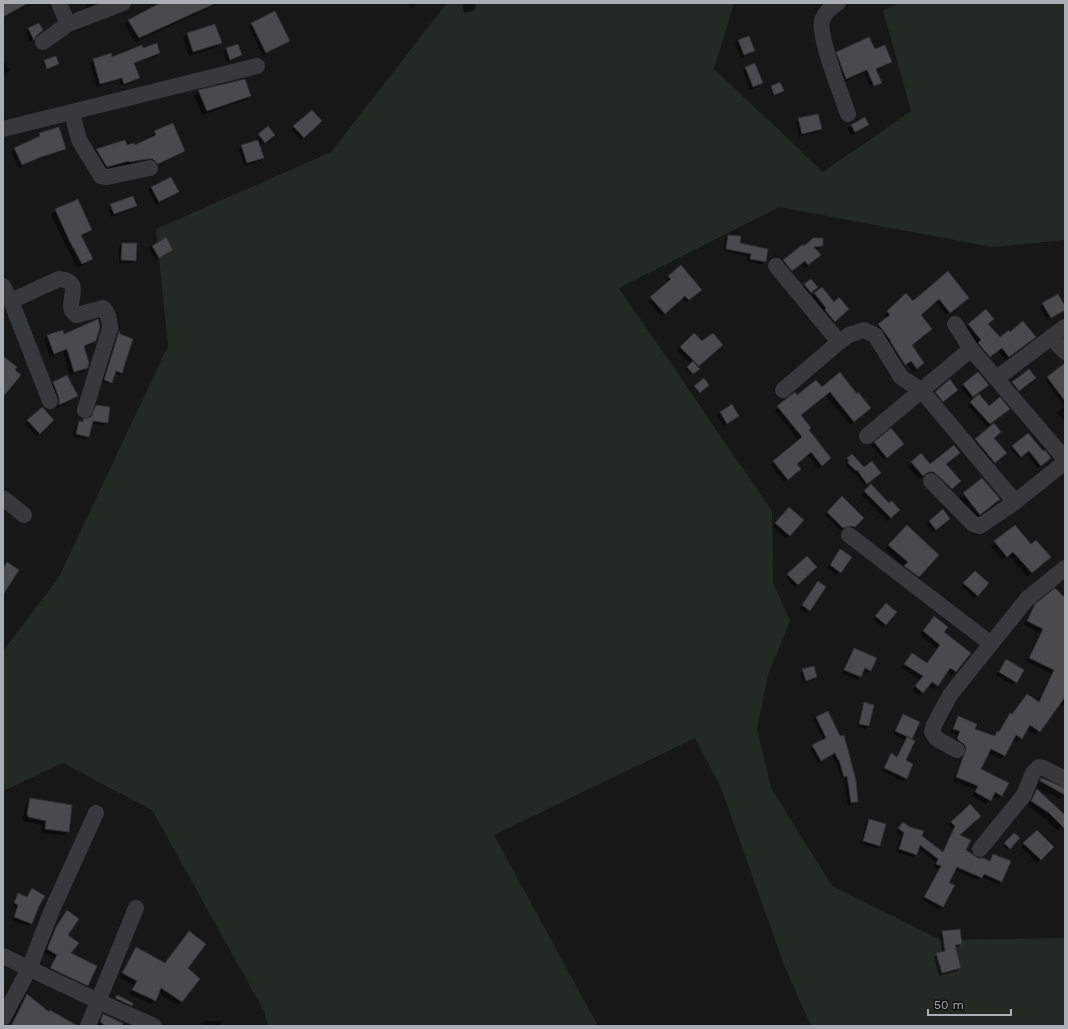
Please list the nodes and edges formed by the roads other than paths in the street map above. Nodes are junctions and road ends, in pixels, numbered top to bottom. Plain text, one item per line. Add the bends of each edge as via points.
1 (59, 3) edge
2 (124, 3) edge
3 (838, 3) edge
4 (68, 24) junction
5 (43, 42) dead end
6 (257, 66) dead end
7 (72, 113) junction
8 (848, 114) dead end
9 (3, 129) edge
10 (150, 168) dead end
11 (776, 266) dead end
12 (6, 294) edge
13 (955, 324) dead end
14 (1065, 327) edge
15 (1051, 337) junction
16 (839, 342) junction
17 (971, 348) junction
18 (1065, 352) edge
19 (997, 378) junction
20 (783, 390) dead end
21 (922, 391) junction
22 (50, 401) dead end
23 (85, 410) dead end
24 (868, 436) dead end
25 (1065, 459) edge
26 (1065, 462) edge
27 (931, 481) dead end
28 (3, 498) edge
29 (1015, 502) junction
30 (24, 515) dead end
31 (849, 535) dead end
32 (1065, 568) edge
33 (991, 644) junction
34 (957, 750) dead end
35 (1065, 779) edge
36 (96, 813) dead end
37 (980, 849) dead end
38 (136, 908) dead end
39 (3, 956) edge
40 (30, 969) junction
41 (98, 1002) junction
42 (3, 1018) edge
43 (88, 1026) edge
44 (154, 1026) edge

1 - 4 street
2 - 4 street
3 - 8 street via 827,10 822,22 822,37
4 - 5 street
6 - 7 street
7 - 9 street
7 - 10 street via 79,140 101,176
11 - 16 street
12 - 22 street
12 - 23 street via 65,279 73,286 71,310 74,314 103,308 106,310 110,328
13 - 17 street
14 - 15 street
15 - 18 street
15 - 19 street
16 - 20 street
16 - 21 street via 864,330 875,335 901,377
17 - 19 street
17 - 21 street
19 - 25 street
21 - 24 street
21 - 29 street
26 - 29 street
27 - 29 street via 973,524 980,526
28 - 30 street
31 - 33 street
32 - 33 street via 1027,599
33 - 34 street via 950,695 934,725 932,732 937,739
35 - 37 street via 1039,767 1033,773 1024,795
36 - 40 street via 52,910
38 - 41 street
39 - 40 street
40 - 41 street
40 - 42 street
41 - 43 street
41 - 44 street

